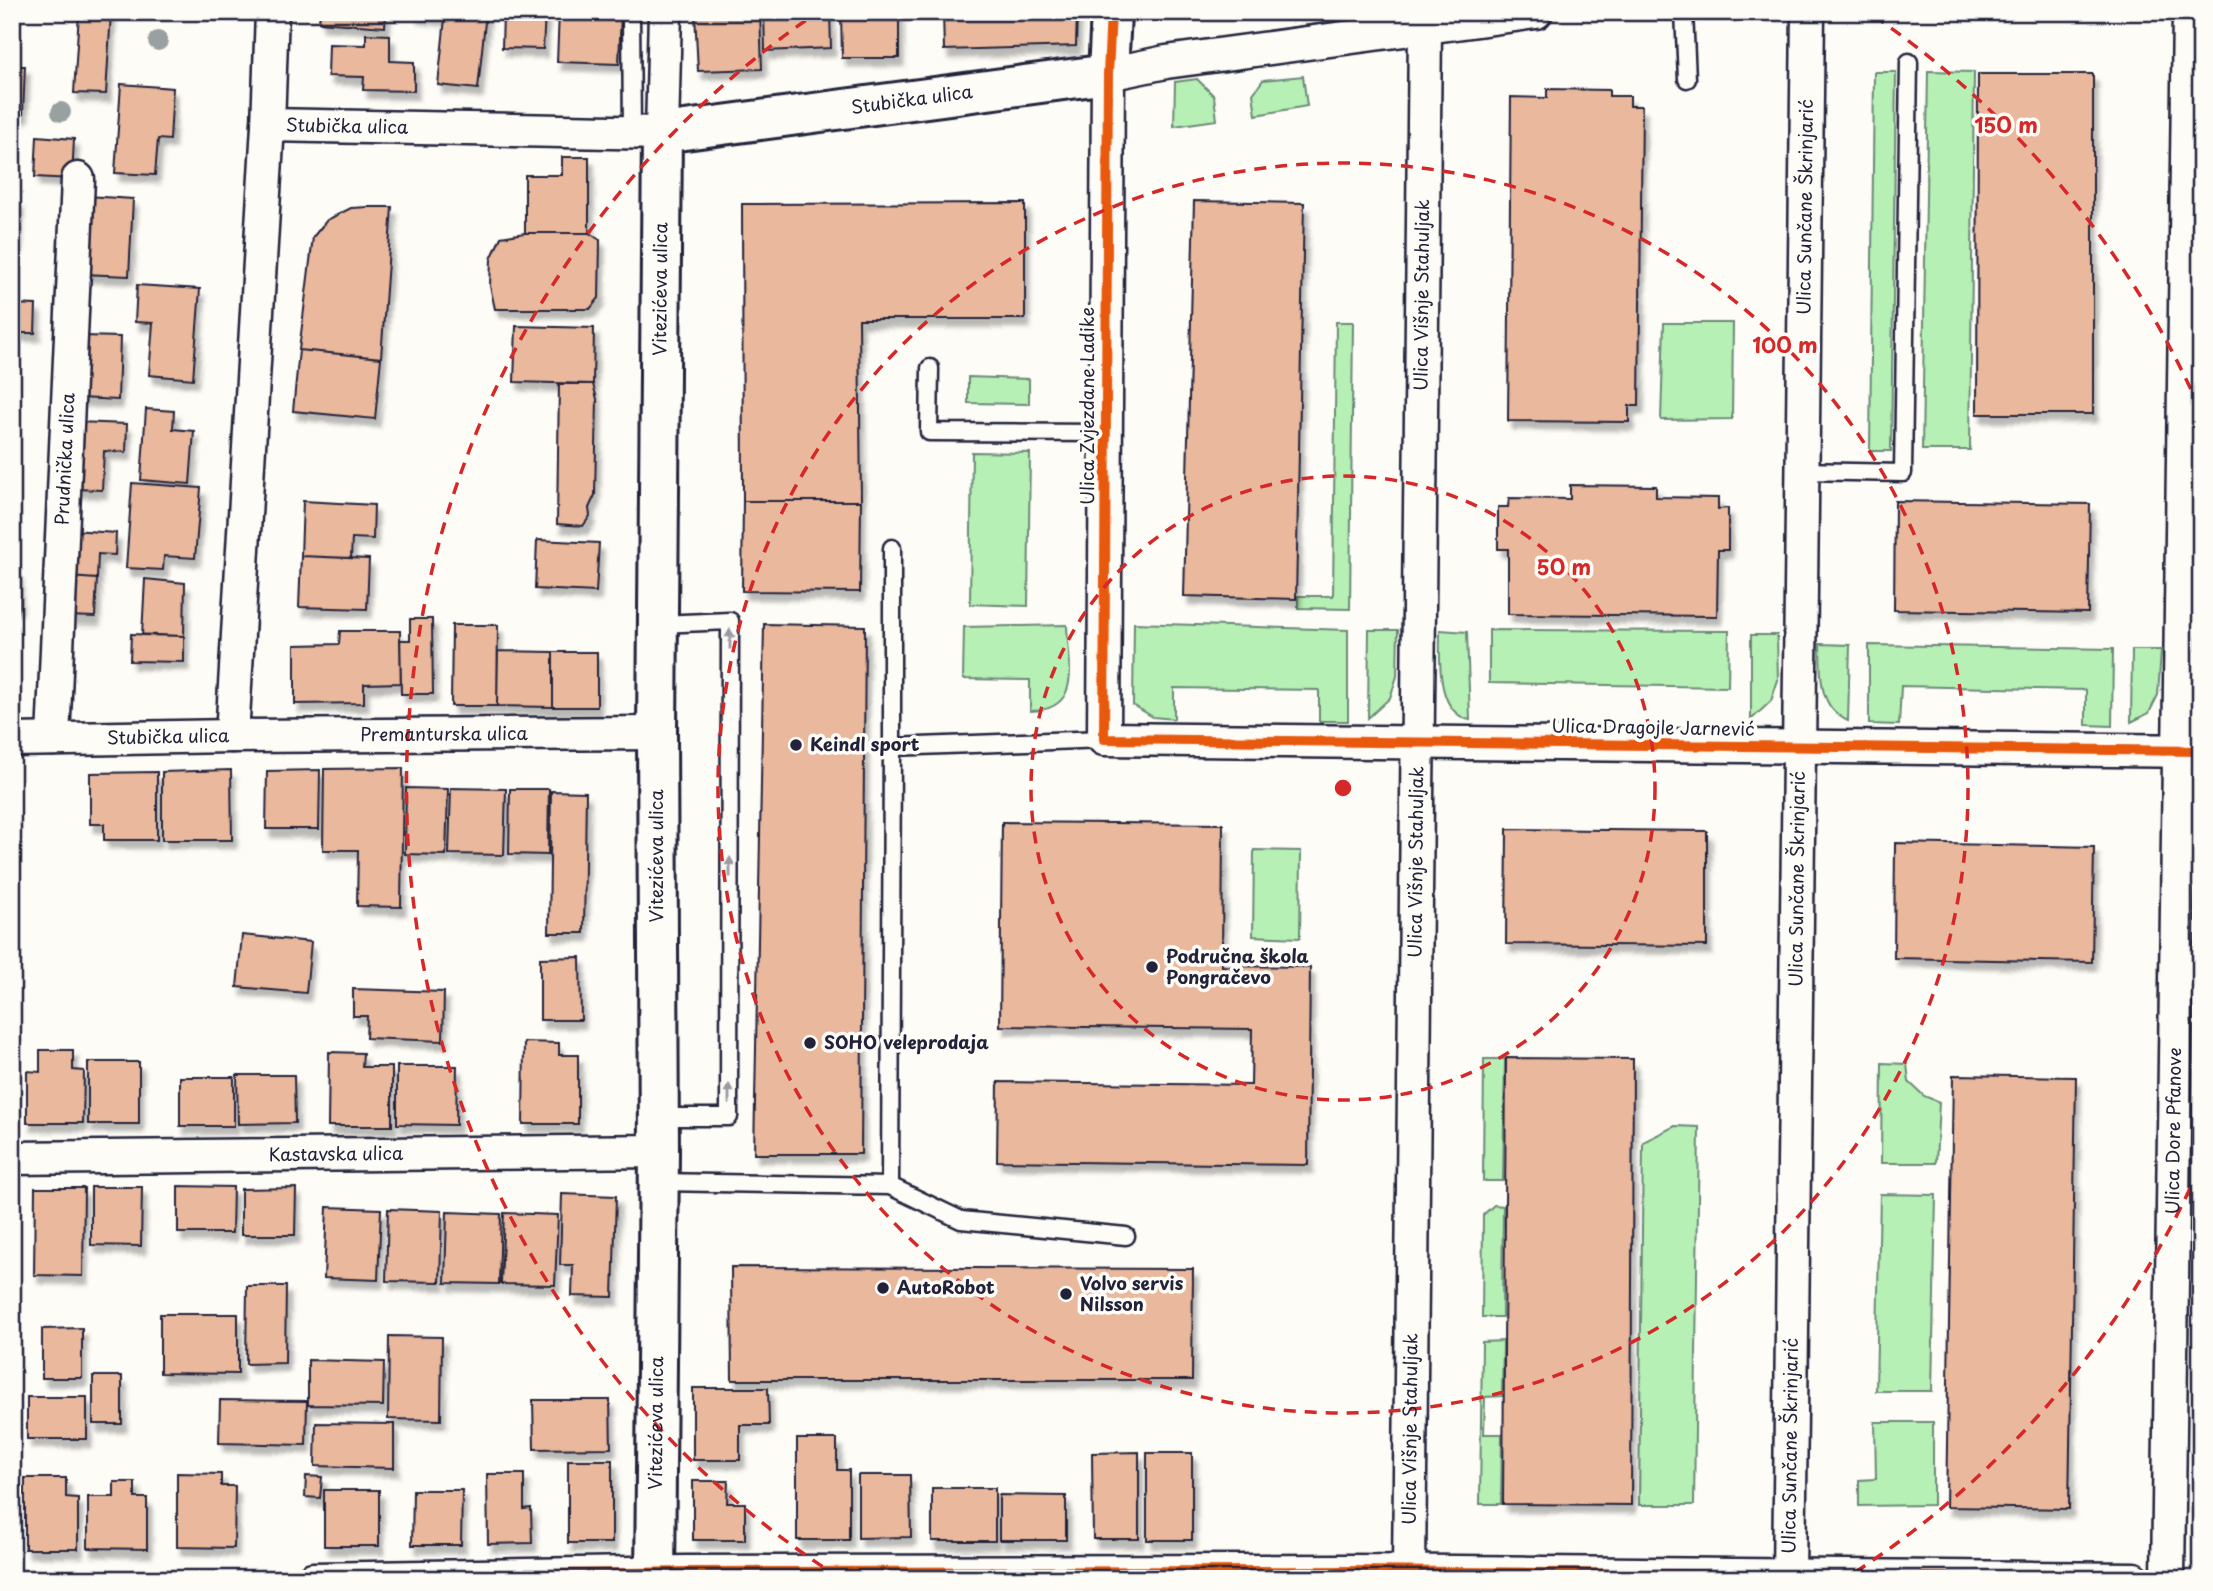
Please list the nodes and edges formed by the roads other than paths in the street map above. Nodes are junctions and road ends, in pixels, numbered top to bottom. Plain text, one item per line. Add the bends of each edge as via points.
1 (272, 12) edge
2 (631, 12) edge
3 (665, 12) edge
4 (1111, 12) edge
5 (1536, 12) edge
6 (1684, 12) edge
7 (1808, 12) edge
8 (2189, 12) edge
9 (1425, 27) junction
10 (1909, 62) dead end
11 (1108, 74) junction
12 (1687, 79) dead end
13 (268, 125) junction
14 (647, 133) junction
15 (78, 179) dead end
16 (930, 369) dead end
17 (1106, 433) junction
18 (1802, 471) junction
19 (892, 548) dead end
20 (659, 624) junction
21 (656, 733) junction
22 (232, 736) junction
23 (53, 739) junction
24 (1104, 739) junction
25 (12, 740) edge
26 (1418, 743) junction
27 (892, 747) junction
28 (1798, 747) junction
29 (2190, 751) edge
30 (659, 1150) junction
31 (12, 1158) edge
32 (890, 1186) junction
33 (1126, 1236) dead end
34 (1409, 1575) edge
35 (655, 1576) edge
36 (1789, 1577) junction
37 (1947, 1578) edge
38 (313, 1579) edge
39 (378, 1579) edge
40 (2133, 1579) edge
41 (2168, 1579) edge

1 - 13 street
2 - 14 lane
3 - 14 street
4 - 11 street
5 - 9 street
6 - 12 lane
7 - 18 street, Ulica Sunčane Škrinjarić
8 - 29 street, Ulica Dore Pfanove
9 - 11 street
9 - 26 street, Ulica Višnje Stahuljak
10 - 18 lane via 1903,472
11 - 14 street, Stubička ulica
11 - 17 street, Ulica Zvjezdane Ladike
13 - 14 street, Stubička ulica
13 - 22 street, Stubička ulica
14 - 20 street, Vitezićeva ulica
15 - 23 street, Prudnička ulica
16 - 17 lane via 929,432
17 - 24 street, Ulica Zvjezdane Ladike
18 - 28 street, Ulica Sunčane Škrinjarić
19 - 27 lane
20 - 21 street, Vitezićeva ulica
30 -> 20 lane via 729,1117 730,621
21 - 22 street, Premanturska ulica
21 - 30 street, Vitezićeva ulica
22 - 23 street, Stubička ulica
23 - 25 street, Stubička ulica
24 - 26 street, Ulica Dragojle Jarnević
24 - 27 lane
26 - 28 street, Ulica Dragojle Jarnević
26 - 34 street, Ulica Višnje Stahuljak
27 - 32 lane
28 - 29 street, Ulica Dragojle Jarnević
28 - 36 street, Ulica Sunčane Škrinjarić
29 - 41 street, Ulica Dore Pfanove
30 - 31 street, Kastavska ulica
30 - 32 lane
30 - 35 street, Vitezićeva ulica
32 - 33 lane via 961,1220
34 - 35 street
34 - 36 street
35 - 39 street
36 - 37 street
37 - 40 street
38 - 39 street

